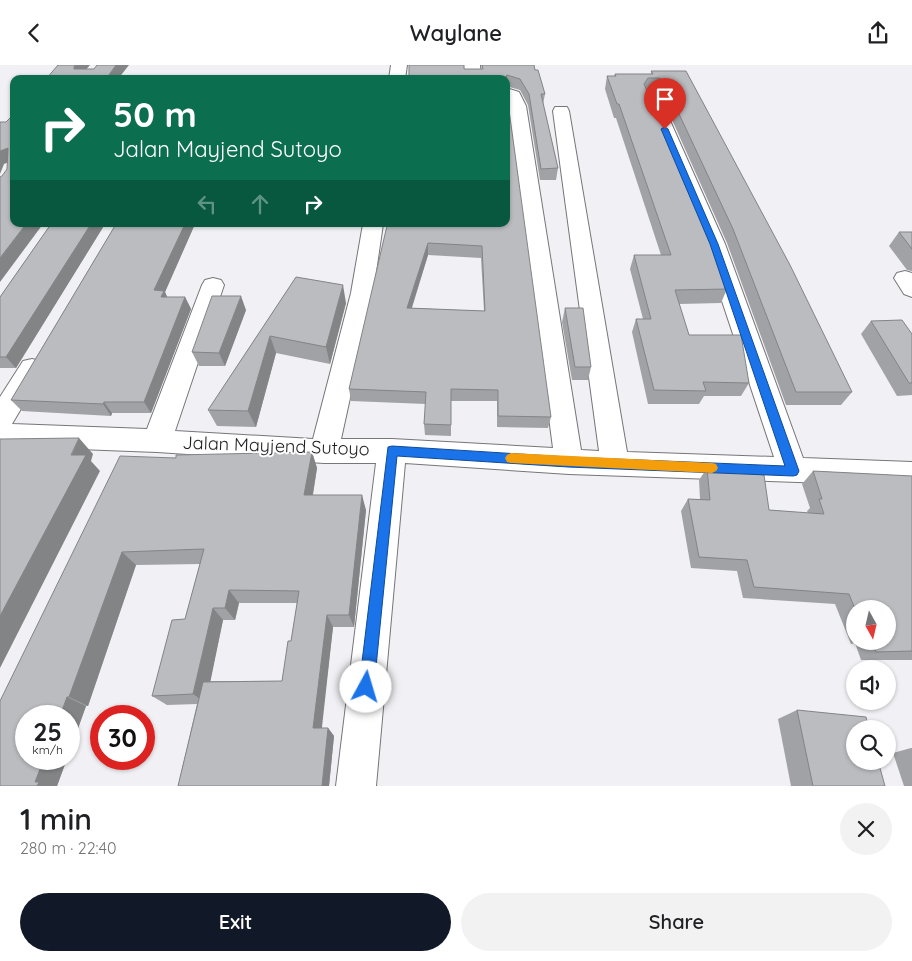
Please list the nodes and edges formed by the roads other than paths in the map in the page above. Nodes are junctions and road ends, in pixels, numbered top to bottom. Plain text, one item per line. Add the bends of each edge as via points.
1 (510, 94) edge
2 (651, 96) edge
3 (562, 111) dead end
4 (373, 227) edge
5 (213, 285) dead end
6 (44, 347) edge
7 (0, 420) edge
8 (0, 435) edge
9 (135, 450) junction
10 (324, 451) junction
11 (392, 451) junction
12 (568, 462) junction
13 (615, 464) junction
14 (793, 471) junction
15 (912, 474) edge
16 (356, 786) edge

1 - 12 street via 518,106
2 - 14 street via 714,244
3 - 13 street
4 - 10 street via 362,293
5 - 9 street
6 - 7 street
8 - 9 street, Jalan Mayjend Sutoyo
9 - 10 street, Jalan Mayjend Sutoyo
10 - 11 street, Jalan Mayjend Sutoyo
11 - 12 street, Jalan Mayjend Sutoyo
11 - 16 street
12 - 13 street, Jalan Mayjend Sutoyo
13 - 14 street, Jalan Mayjend Sutoyo
14 - 15 street, Jalan Mayjend Sutoyo

